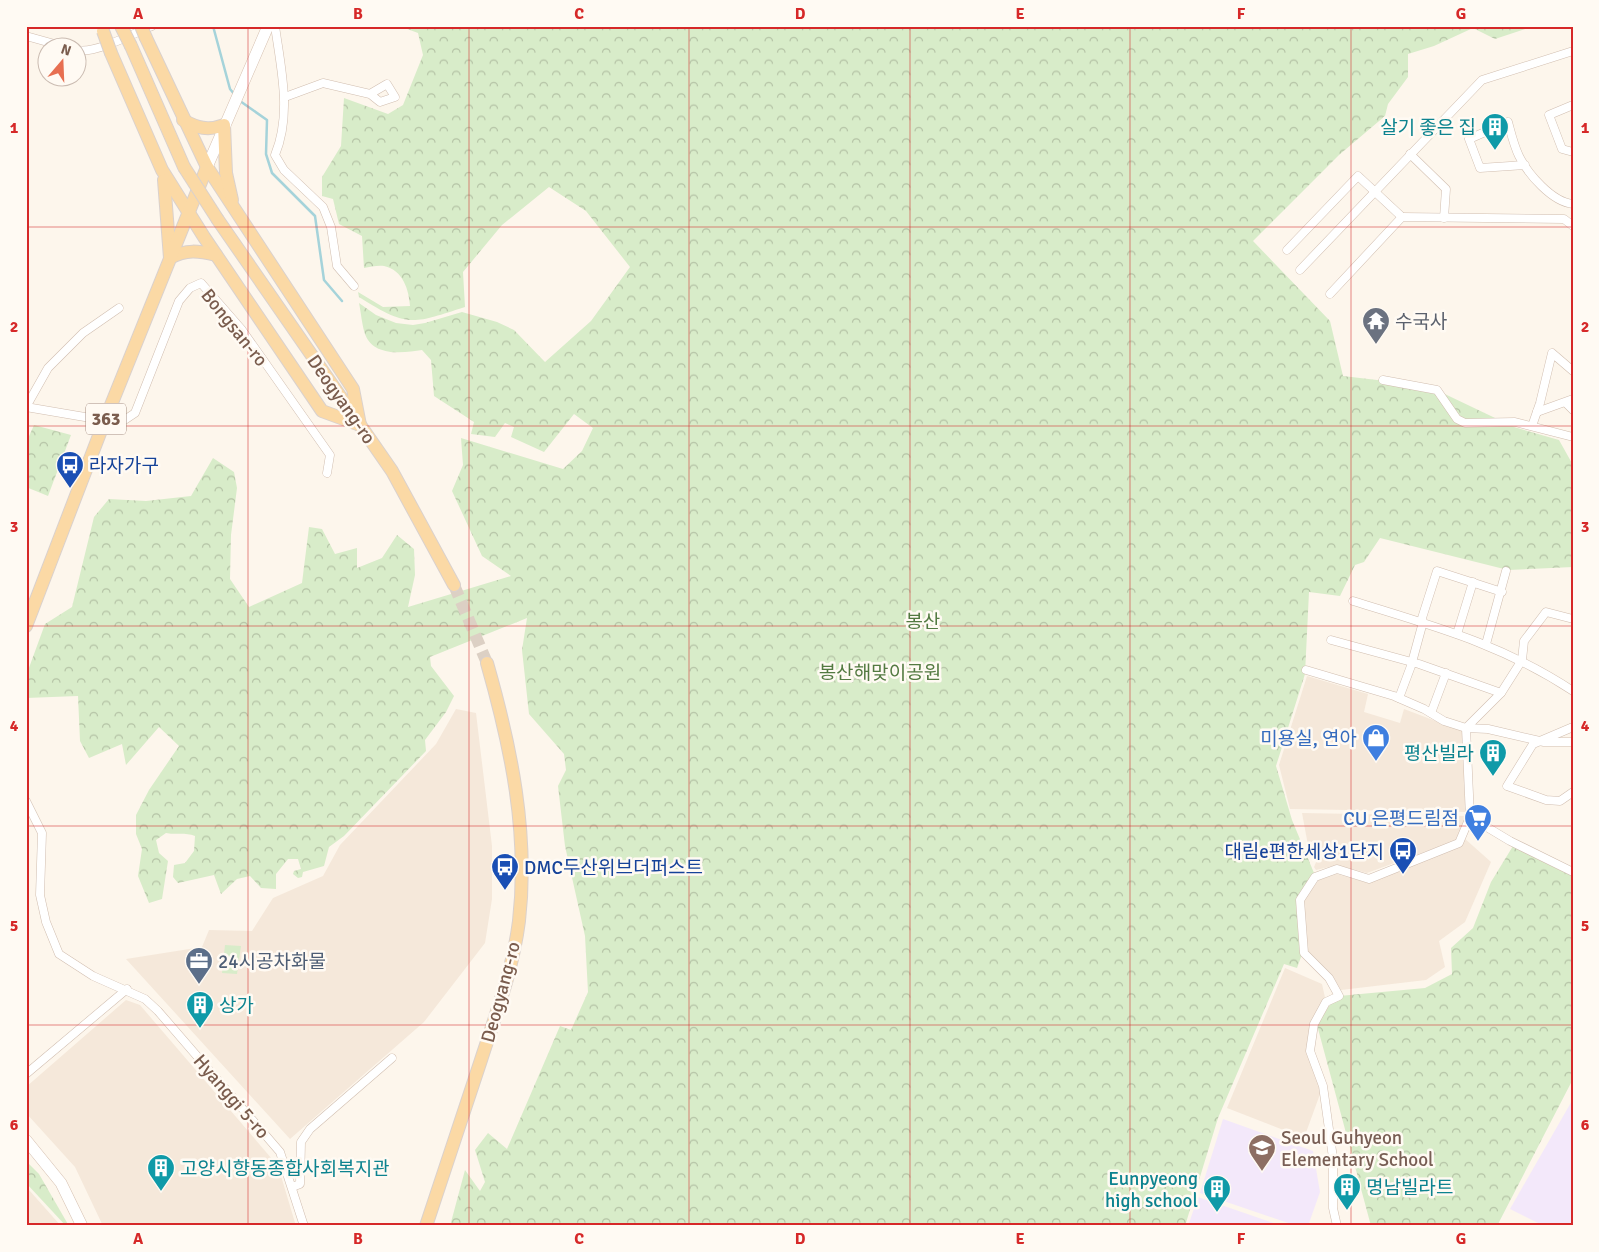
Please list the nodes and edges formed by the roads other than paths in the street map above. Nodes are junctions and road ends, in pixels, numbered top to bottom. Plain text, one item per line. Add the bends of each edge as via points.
1 (122, 26) edge
2 (152, 26) edge
3 (268, 26) edge
4 (275, 26) edge
5 (102, 28) edge
6 (143, 32) edge
7 (88, 51) edge
8 (1573, 51) edge
9 (370, 94) dead end
10 (285, 97) junction
11 (1573, 105) edge
12 (183, 120) junction
13 (224, 125) junction
14 (1573, 152) edge
15 (1410, 154) junction
16 (1525, 165) junction
17 (207, 168) junction
18 (162, 170) junction
19 (1375, 191) junction
20 (1573, 204) edge
21 (188, 213) junction
22 (237, 213) junction
23 (1402, 217) junction
24 (1444, 218) junction
25 (1573, 226) edge
26 (1287, 250) dead end
27 (216, 255) junction
28 (170, 258) junction
29 (1300, 270) dead end
30 (354, 286) dead end
31 (1330, 294) dead end
32 (119, 308) dead end
33 (1573, 371) edge
34 (1383, 380) dead end
35 (1569, 401) edge
36 (26, 407) edge
37 (1573, 410) edge
38 (1537, 412) junction
39 (105, 420) junction
40 (360, 425) junction
41 (1532, 426) junction
42 (1573, 437) edge
43 (327, 473) dead end
44 (1506, 571) dead end
45 (1473, 582) junction
46 (454, 585) tunnel mouth
47 (1502, 592) junction
48 (1353, 600) dead end
49 (1573, 619) edge
50 (1422, 622) junction
51 (26, 626) edge
52 (1457, 634) junction
53 (1331, 640) dead end
54 (1486, 644) junction
55 (1522, 660) junction
56 (487, 663) tunnel mouth
57 (1412, 663) junction
58 (1306, 670) dead end
59 (1446, 673) junction
60 (1573, 690) edge
61 (1501, 693) junction
62 (1399, 698) junction
63 (1431, 713) junction
64 (1573, 727) edge
65 (1466, 728) junction
66 (1541, 741) junction
67 (1573, 742) edge
68 (1573, 792) edge
69 (26, 801) edge
70 (1470, 817) junction
71 (1573, 872) edge
72 (126, 989) junction
73 (392, 1058) dead end
74 (26, 1074) edge
75 (26, 1140) edge
76 (300, 1184) junction
77 (292, 1187) junction
78 (298, 1205) junction
79 (82, 1226) edge
80 (304, 1226) edge
81 (426, 1226) edge
82 (1337, 1226) edge

1 - 40 main road, Deogyang-ro, bridge via 184,167
2 - 7 street
3 - 13 main road, 363
4 - 10 street
5 - 18 main road, bridge
6 - 12 main road
8 - 15 street via 1482,80
9 - 10 street via 323,83
10 - 30 street via 284,125 276,155 284,170 323,207 332,227 337,266
11 - 14 street via 1549,115 1562,149
12 - 13 main road via 204,129
12 - 17 main road
13 - 17 main road, 363
13 - 22 main road via 226,179
15 - 19 street
15 - 24 street via 1446,190
16 - 16 street via 1508,122 1469,139 1480,168
16 - 20 street via 1564,203
17 - 21 main road, 363
17 - 22 main road
18 - 21 main road
18 - 28 main road via 167,192
19 - 23 street
19 - 26 street via 1358,176
19 - 29 street
21 - 27 main road
21 - 28 main road, 363
22 - 40 main road via 353,389
23 - 24 street
23 - 31 street
24 - 25 street via 1564,219
27 - 28 main road via 181,251
27 - 40 main road via 322,411
28 - 39 main road, 363
32 - 36 street, Bongsan-ro via 83,333 48,368
33 - 38 street via 1552,353
34 - 41 street via 1437,390 1457,419 1465,423 1515,422
35 - 37 street
35 - 38 street
36 - 39 street, Bongsan-ro
38 - 41 street
39 - 43 street, Bongsan-ro via 120,424 135,413 179,301 190,288 201,283 242,330 330,455
39 - 51 main road, 363
40 - 46 main road, Deogyang-ro via 392,470
41 - 42 street
44 - 47 street
45 - 47 street
45 - 50 street via 1437,571
45 - 52 street
47 - 54 street
48 - 50 street
49 - 55 street via 1546,612 1524,641
50 - 52 street
50 - 57 street
52 - 54 street
53 - 57 street
54 - 55 street
55 - 60 street
55 - 61 street
56 - 81 main road, Deogyang-ro via 517,788 522,858 519,921 508,978
57 - 59 street
57 - 62 street
58 - 62 street
59 - 61 street
59 - 63 street
61 - 65 street
62 - 63 street
63 - 65 street
64 - 66 street
65 - 66 street via 1488,729
65 - 70 street
66 - 67 street
66 - 68 street via 1534,744 1507,786 1546,800 1560,801
69 - 72 street, Hyanggi 5-ro via 42,833 40,895 46,922 59,954 94,976
70 - 71 street
70 - 82 street via 1459,843 1369,879 1337,869 1315,877 1300,900 1304,953 1329,978 1339,996 1326,1002 1314,1024 1310,1051 1323,1086 1333,1158 1333,1208
72 - 74 street
72 - 77 street, Hyanggi 5-ro via 145,999 158,1012 280,1152
73 - 76 street via 310,1129 301,1142
75 - 79 main road via 62,1183
76 - 77 street
76 - 78 street
77 - 78 street, Hyanggi 5-ro
78 - 80 street, Hyanggi 5-ro

